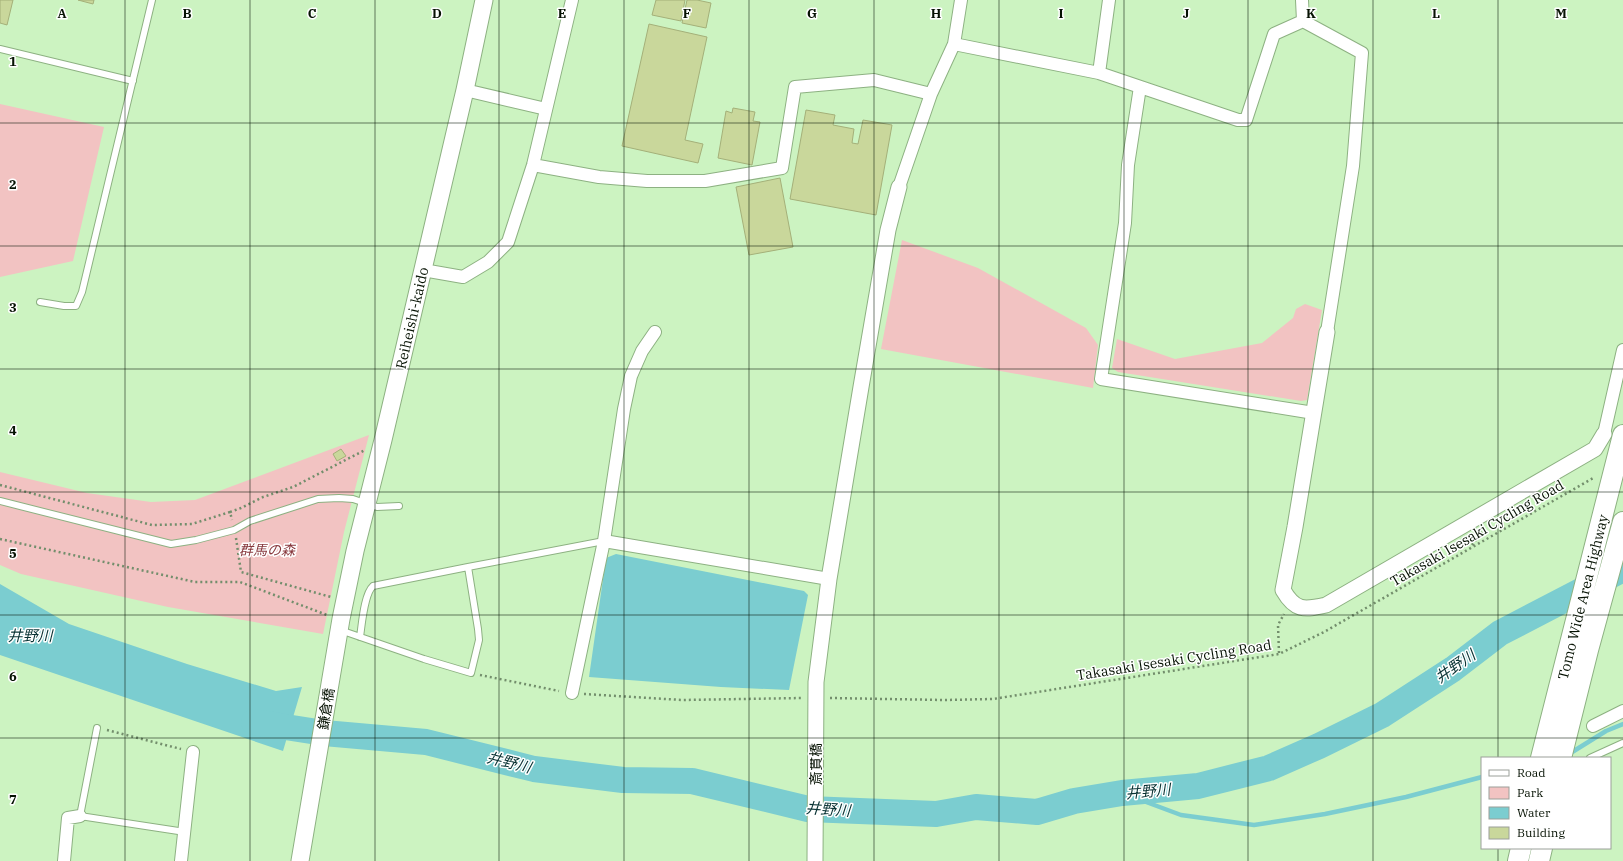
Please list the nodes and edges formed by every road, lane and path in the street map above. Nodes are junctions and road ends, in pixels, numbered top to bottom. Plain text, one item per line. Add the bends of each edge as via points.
1 (152, 0) edge
2 (484, 0) edge
3 (572, 0) edge
4 (961, 0) edge
5 (1109, 0) edge
6 (1302, 0) edge
7 (1303, 21) junction
8 (954, 44) junction
9 (0, 49) edge
10 (1099, 74) junction
11 (133, 81) junction
12 (1140, 87) junction
13 (465, 90) junction
14 (932, 94) junction
15 (546, 109) junction
16 (533, 165) junction
17 (898, 187) joint
18 (423, 270) junction
19 (40, 302) dead end
20 (655, 332) dead end
21 (1327, 332) joint
22 (1623, 350) edge
23 (1314, 413) junction
24 (1613, 435) edge
25 (383, 440) junction
26 (1606, 474) junction
27 (0, 501) edge
28 (367, 504) junction
29 (398, 506) dead end
30 (230, 512) dead end
31 (1623, 522) edge
32 (0, 538) edge
33 (604, 541) junction
34 (468, 567) junction
35 (829, 579) junction
36 (1278, 625) dead end
37 (339, 628) junction
38 (360, 637) junction
39 (1279, 654) junction
40 (471, 673) junction
41 (576, 693) junction
42 (806, 698) dead end
43 (829, 698) dead end
44 (1623, 711) edge
45 (1593, 726) dead end
46 (97, 728) joint
47 (1623, 743) edge
48 (193, 752) joint
49 (1541, 757) edge
50 (1561, 757) edge
51 (1592, 757) edge
52 (80, 816) junction
53 (185, 832) junction
54 (1521, 849) edge
55 (1542, 849) edge
56 (64, 861) edge
57 (181, 861) edge
58 (300, 861) edge
59 (815, 861) edge
60 (1518, 861) edge
61 (1539, 861) edge

1 - 11 lane
2 - 13 main road, Reiheishi-kaido
3 - 15 street
4 - 8 street
5 - 10 street
6 - 7 street
7 - 12 street via 1274,34 1246,120 1238,120
7 - 21 street via 1362,53 1353,166
8 - 10 street
8 - 14 street
9 - 11 lane
10 - 12 street
11 - 19 lane via 82,292 76,306
12 - 23 street via 1128,165 1125,223 1101,379
13 - 15 street
13 - 18 main road, Reiheishi-kaido
14 - 16 street via 874,80 795,87 782,168 706,181 647,181 599,177
14 - 17 street
15 - 16 street
16 - 18 street via 508,242 488,262 463,277
17 - 35 street, 斎貫橋 via 888,230
18 - 25 main road, Reiheishi-kaido
20 - 33 street via 642,351 631,376
21 - 23 street
22 - 24 street
23 - 24 street via 1283,590 1289,600 1299,608 1309,609 1326,605 1595,449
24 - 26 highway, Tomo Wide Area Highway
25 - 28 main road, Reiheishi-kaido
25 - 30 path via 293,487
26 - 39 path, Takasaki Isesaki Cycling Road via 1324,632
26 - 49 highway, Tomo Wide Area Highway via 1566,662
27 - 28 lane via 171,544 234,530 250,521 318,499 352,499
28 - 29 lane via 377,507
28 - 37 main road, Reiheishi-kaido
31 - 50 highway, Tomo Wide Area Highway
32 - 37 path via 195,582 240,582
33 - 34 lane
33 - 35 street
33 - 41 street
34 - 38 lane via 374,586 369,590
34 - 40 lane via 479,640
35 - 59 street, 斎貫橋 via 816,682
36 - 39 path
37 - 38 lane
37 - 58 main road, 鎌倉橋
38 - 40 lane
39 - 43 path, Takasaki Isesaki Cycling Road via 993,699
40 - 41 path
41 - 42 path via 682,700
44 - 45 street
46 - 48 path
46 - 52 lane
47 - 51 lane
48 - 53 street
52 - 53 lane
52 - 56 street via 68,818
53 - 57 street
54 - 60 highway
55 - 61 highway

